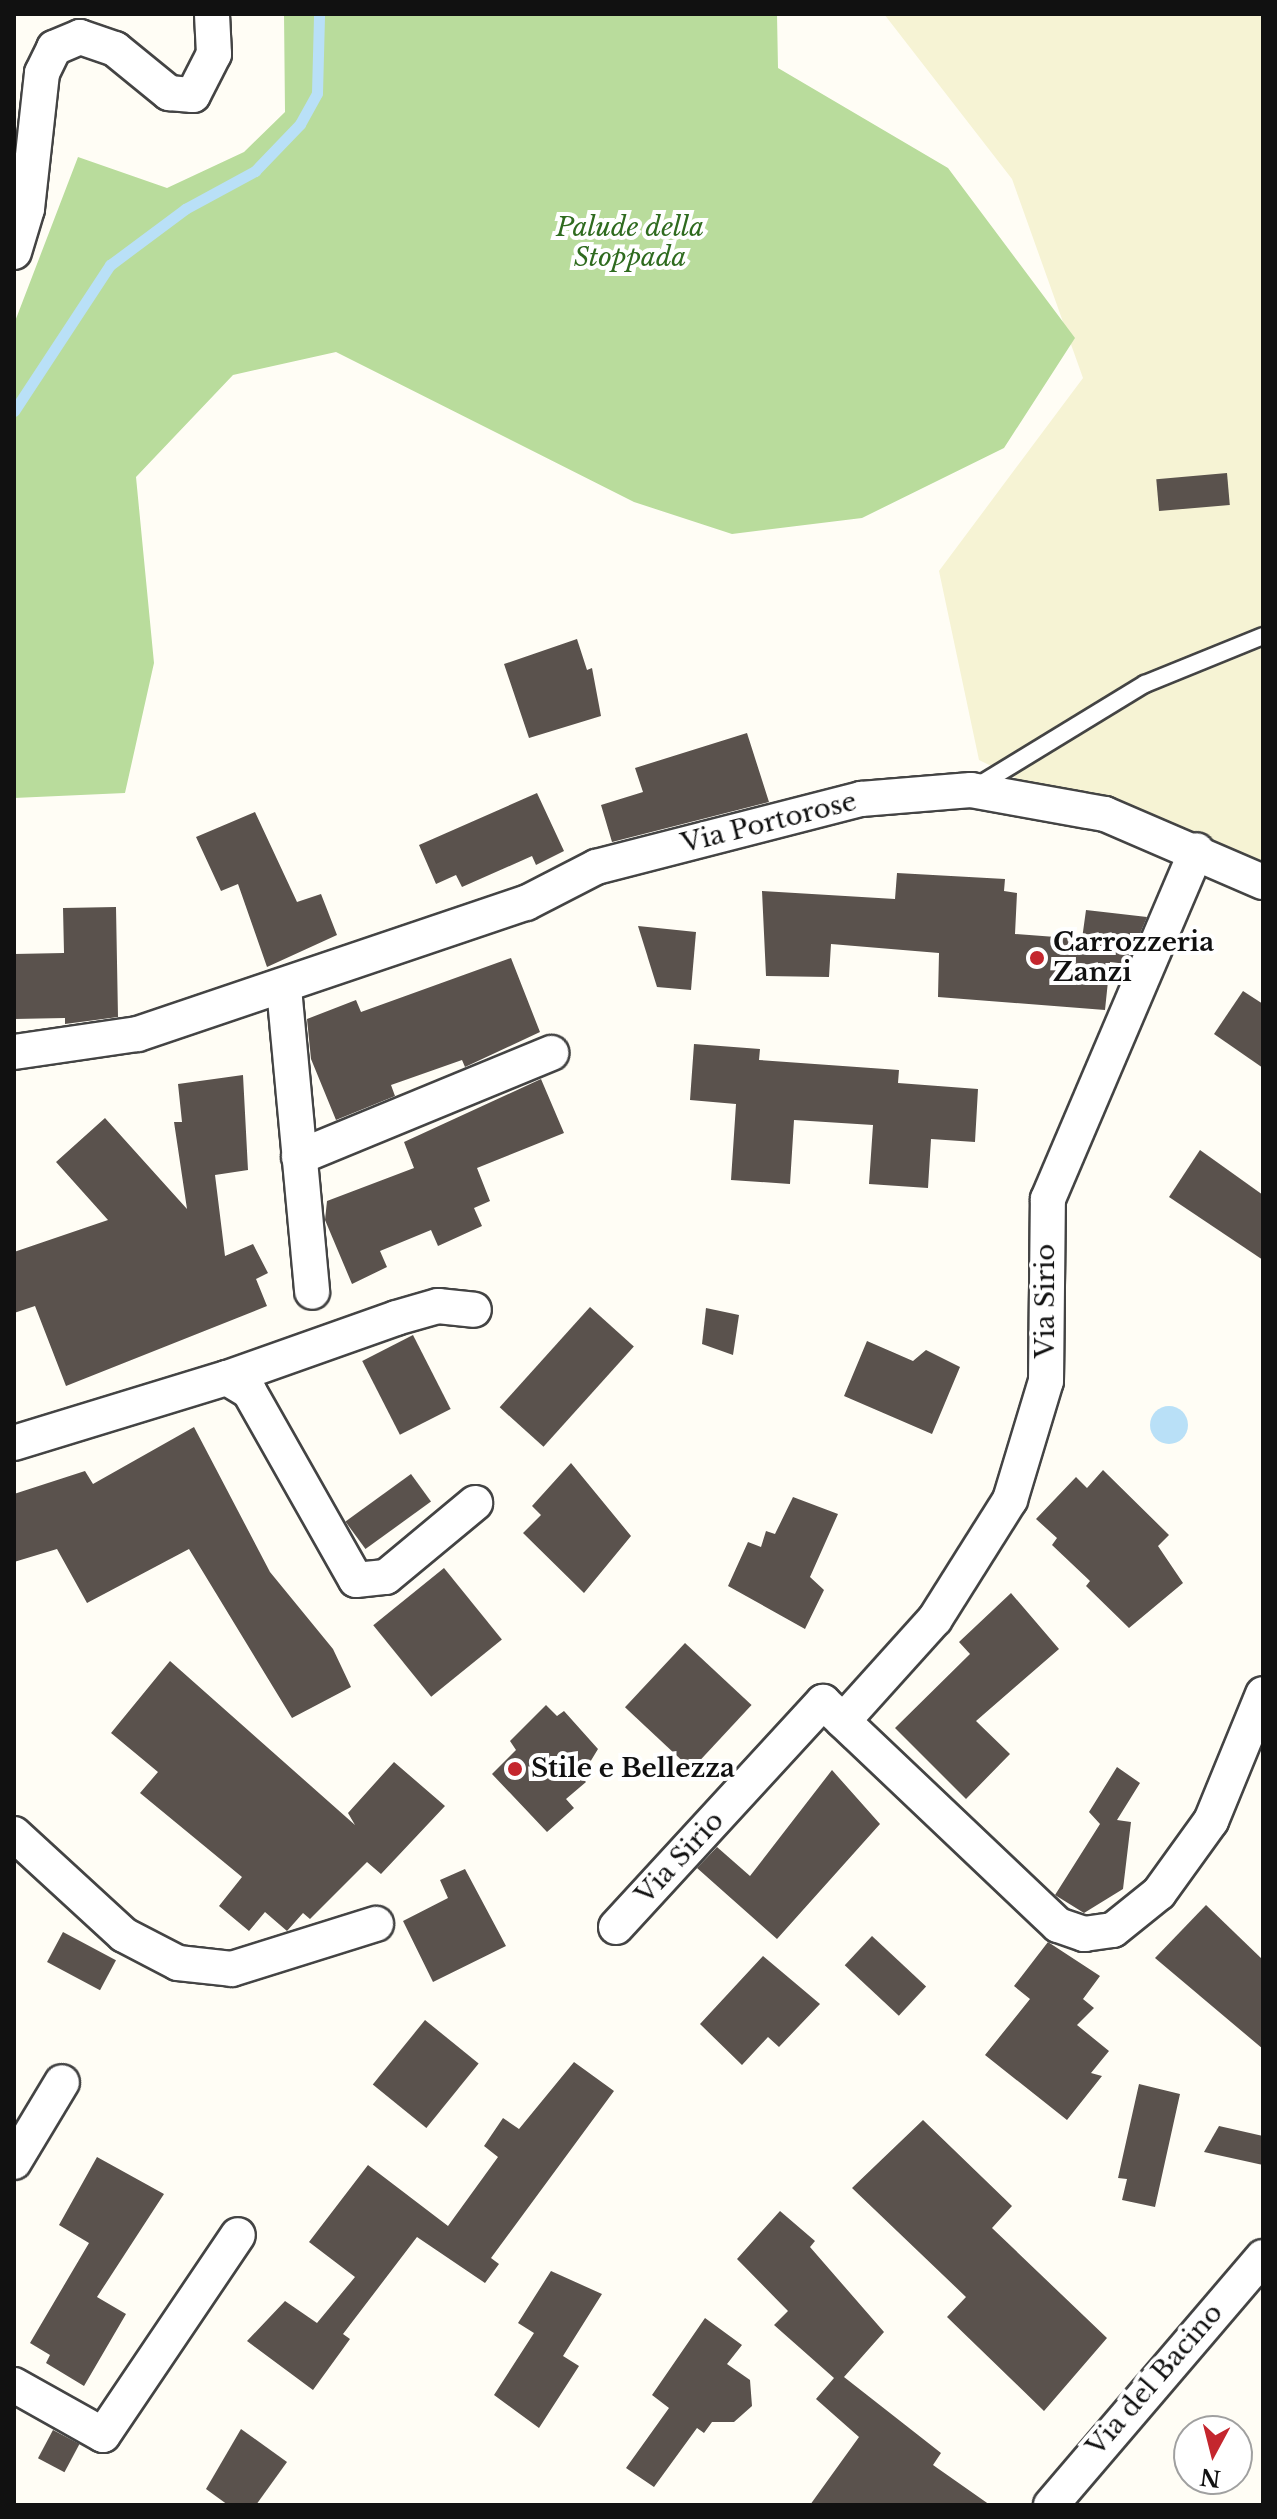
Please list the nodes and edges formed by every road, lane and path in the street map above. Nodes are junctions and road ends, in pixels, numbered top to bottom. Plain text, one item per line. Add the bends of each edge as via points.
1 (212, 14) edge
2 (14, 252) edge
3 (1263, 636) edge
4 (971, 790) junction
5 (1197, 850) junction
6 (1263, 882) edge
7 (284, 988) junction
8 (14, 1035) edge
9 (84, 1041) junction
10 (14, 1052) edge
11 (551, 1053) dead end
12 (299, 1157) junction
13 (312, 1292) dead end
14 (474, 1310) dead end
15 (227, 1378) junction
16 (14, 1443) edge
17 (475, 1503) dead end
18 (1263, 1694) edge
19 (843, 1721) junction
20 (14, 1834) edge
21 (376, 1924) dead end
22 (616, 1927) dead end
23 (62, 2082) dead end
24 (14, 2162) edge
25 (238, 2235) dead end
26 (1263, 2257) edge
27 (14, 2385) edge
28 (1051, 2505) edge

1 - 2 street via 214,54 207,81 193,95 169,93 115,49 80,37 54,48 42,73 27,209
3 - 4 lane via 1145,684
4 - 5 street, Via Portorose via 1105,814
4 - 7 street, Via Portorose via 861,799 596,867 526,903
5 - 6 street, Via Portorose
5 - 19 street, Via Sirio via 1048,1199 1046,1381 1010,1500 935,1619
7 - 9 street, Via Portorose via 138,1034
7 - 12 street
8 - 9 street, Via Portorose
9 - 10 street, Via Portorose
11 - 12 street
12 - 13 street
14 - 15 street via 438,1306
15 - 16 street
15 - 17 street via 249,1391 356,1580 386,1577
18 - 19 street, Via Sirio via 1211,1821 1159,1893 1113,1930 1084,1934 1058,1925 999,1874
19 - 22 street, Via Sirio via 823,1702
20 - 21 street via 124,1935 178,1963 232,1969
23 - 24 street
25 - 27 street via 103,2435
26 - 28 street, Via del Bacino

